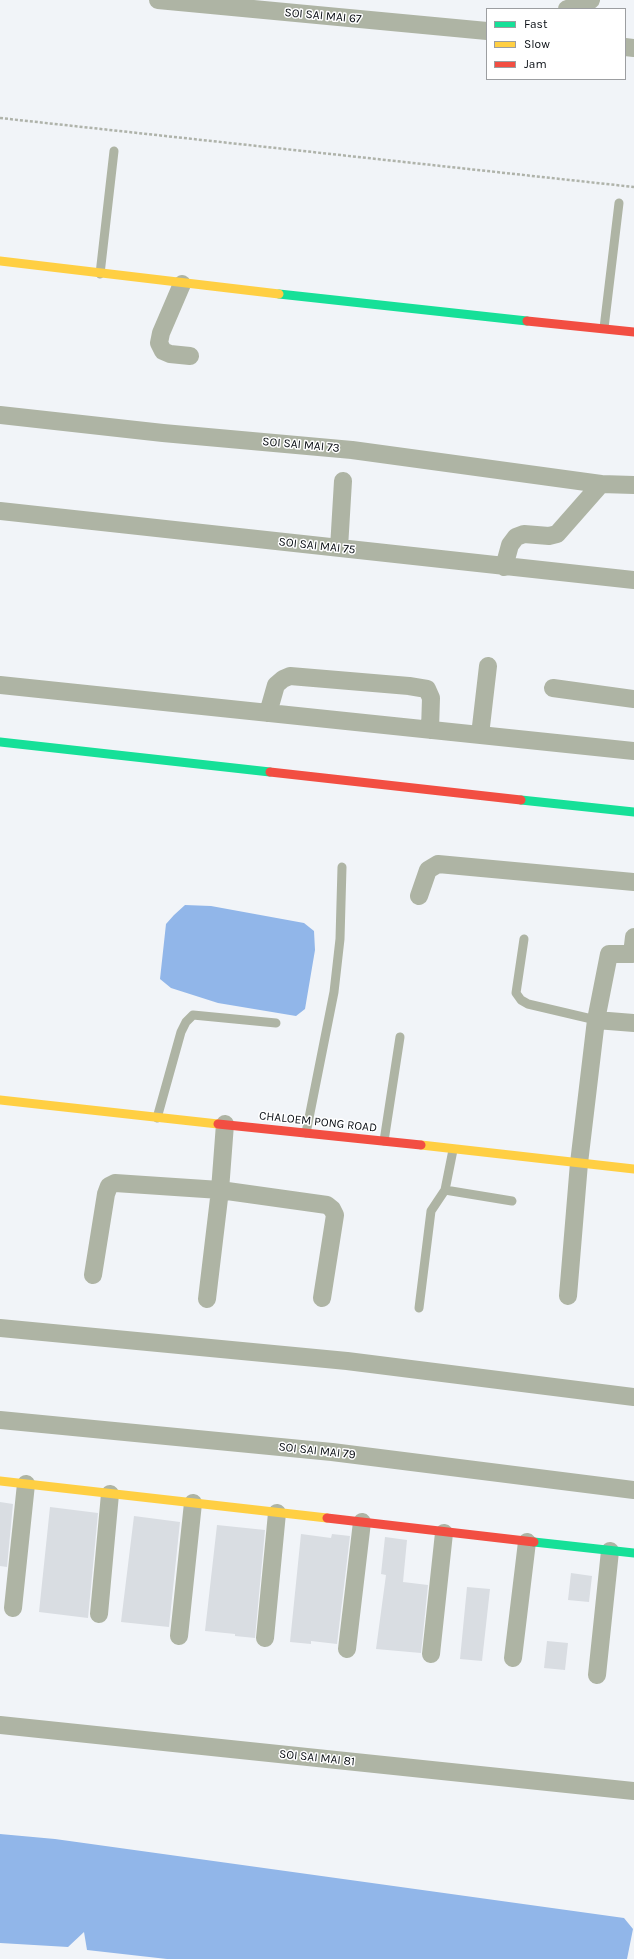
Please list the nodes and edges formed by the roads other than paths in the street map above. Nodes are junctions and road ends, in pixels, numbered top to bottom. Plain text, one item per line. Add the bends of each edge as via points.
1 (158, 0) edge
2 (590, 0) edge
3 (574, 8) edge
4 (486, 31) edge
5 (114, 152) dead end
6 (619, 203) dead end
7 (0, 261) edge
8 (100, 274) junction
9 (182, 284) junction
10 (604, 328) junction
11 (634, 332) edge
12 (190, 356) dead end
13 (0, 416) edge
14 (343, 482) dead end
15 (601, 484) junction
16 (634, 485) edge
17 (0, 511) edge
18 (338, 548) junction
19 (504, 567) junction
20 (634, 580) edge
21 (488, 666) dead end
22 (0, 685) edge
23 (553, 688) dead end
24 (634, 699) edge
25 (268, 713) junction
26 (430, 730) junction
27 (480, 735) junction
28 (0, 742) edge
29 (634, 751) edge
30 (634, 812) edge
31 (342, 867) dead end
32 (634, 882) edge
33 (419, 896) dead end
34 (524, 939) dead end
35 (633, 949) edge
36 (596, 1020) junction
37 (276, 1023) dead end
38 (634, 1023) edge
39 (400, 1037) dead end
40 (0, 1100) edge
41 (157, 1118) junction
42 (225, 1124) junction
43 (306, 1133) junction
44 (384, 1141) junction
45 (453, 1150) junction
46 (579, 1163) junction
47 (634, 1170) edge
48 (220, 1190) junction
49 (445, 1190) junction
50 (512, 1201) dead end
51 (93, 1275) dead end
52 (568, 1296) dead end
53 (322, 1298) dead end
54 (207, 1299) dead end
55 (419, 1308) dead end
56 (0, 1328) edge
57 (634, 1397) edge
58 (0, 1420) edge
59 (0, 1481) edge
60 (26, 1484) junction
61 (634, 1490) edge
62 (110, 1494) junction
63 (193, 1503) junction
64 (278, 1513) junction
65 (362, 1522) junction
66 (444, 1533) junction
67 (527, 1542) junction
68 (610, 1551) junction
69 (634, 1554) edge
70 (13, 1608) dead end
71 (99, 1614) dead end
72 (179, 1636) dead end
73 (265, 1638) dead end
74 (347, 1649) dead end
75 (431, 1654) dead end
76 (513, 1658) dead end
77 (597, 1675) dead end
78 (0, 1725) edge
79 (634, 1792) edge

1 - 4 street, SOI SAI MAI 67
2 - 3 street via 582,7
5 - 8 lane
6 - 10 lane
7 - 8 street
8 - 9 street
9 - 10 street
9 - 12 street via 161,333 160,343 163,351
10 - 11 street
13 - 15 street, SOI SAI MAI 73 via 352,450
14 - 18 street
15 - 16 street, SOI SAI MAI 73
15 - 19 street via 557,534 524,534 516,537 510,545
17 - 18 street, SOI SAI MAI 75
18 - 19 street, SOI SAI MAI 75
19 - 20 street, SOI SAI MAI 75
21 - 27 street
22 - 25 street
23 - 24 street
25 - 26 street
25 - 26 street via 276,685 290,676 409,686 426,689 431,698
26 - 27 street
27 - 29 street
28 - 30 street
31 - 43 lane via 340,939 334,992
32 - 33 street via 438,864 428,870
34 - 36 lane via 516,992 521,1000 528,1004
35 - 36 street via 609,954
36 - 38 street
36 - 46 street
37 - 41 lane via 193,1015 181,1032
39 - 44 lane
40 - 41 street, CHALOEM PONG ROAD
41 - 42 street, CHALOEM PONG ROAD
42 - 43 street, CHALOEM PONG ROAD
42 - 48 street
43 - 44 street, CHALOEM PONG ROAD
44 - 45 street, CHALOEM PONG ROAD
45 - 46 street, CHALOEM PONG ROAD
45 - 49 lane
46 - 47 street, CHALOEM PONG ROAD
46 - 52 street
48 - 51 street via 115,1183 109,1186
48 - 53 street via 327,1205 332,1209 334,1215
48 - 54 street
49 - 50 lane
49 - 55 lane via 431,1211
56 - 57 street via 347,1361
58 - 61 street, SOI SAI MAI 79 via 332,1452
59 - 60 street
60 - 62 street
60 - 70 street
62 - 63 street
62 - 71 street
63 - 64 street
63 - 72 street
64 - 65 street
64 - 73 street
65 - 66 street
65 - 74 street
66 - 67 street
66 - 75 street
67 - 68 street
67 - 76 street
68 - 69 street
68 - 77 street
78 - 79 street, SOI SAI MAI 81

